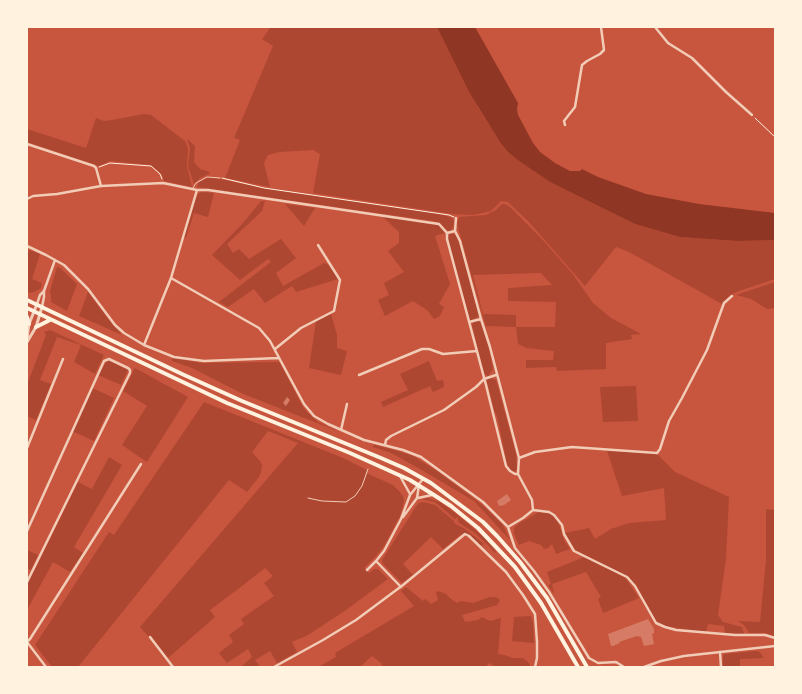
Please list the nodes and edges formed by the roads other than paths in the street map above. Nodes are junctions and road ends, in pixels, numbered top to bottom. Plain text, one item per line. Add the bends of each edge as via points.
1 (601, 27) edge
2 (655, 27) edge
3 (752, 115) road end
4 (565, 125) dead end
5 (27, 144) edge
6 (220, 178) road end
7 (101, 186) junction
8 (195, 189) junction
9 (27, 199) edge
10 (456, 218) road end
11 (455, 231) junction
12 (447, 233) junction
13 (318, 245) dead end
14 (27, 246) edge
15 (55, 260) junction
16 (171, 278) junction
17 (44, 292) junction
18 (732, 296) dead end
19 (27, 300) edge
20 (37, 304) junction
21 (27, 308) edge
22 (42, 308) junction
23 (34, 312) junction
24 (40, 314) junction
25 (27, 316) edge
26 (481, 319) junction
27 (50, 320) junction
28 (469, 322) junction
29 (29, 324) junction
30 (36, 327) junction
31 (27, 338) edge
32 (27, 342) edge
33 (144, 345) junction
34 (275, 349) junction
35 (477, 351) junction
36 (63, 358) dead end
37 (279, 358) junction
38 (359, 375) dead end
39 (496, 375) junction
40 (484, 379) junction
41 (346, 404) dead end
42 (341, 430) junction
43 (385, 445) junction
44 (27, 448) edge
45 (519, 458) junction
46 (141, 464) dead end
47 (368, 469) dead end
48 (518, 474) junction
49 (400, 476) junction
50 (423, 479) junction
51 (419, 485) junction
52 (410, 495) junction
53 (434, 495) junction
54 (308, 498) dead end
55 (417, 498) junction
56 (533, 510) junction
57 (402, 519) junction
58 (508, 527) junction
59 (27, 531) edge
60 (376, 562) junction
61 (367, 570) dead end
62 (27, 582) edge
63 (401, 587) junction
64 (150, 637) dead end
65 (775, 638) edge
66 (27, 642) edge
67 (775, 646) edge
68 (720, 652) junction
69 (46, 667) edge
70 (173, 667) edge
71 (274, 667) edge
72 (535, 667) edge
73 (578, 667) edge
74 (587, 667) edge
75 (624, 667) edge
76 (644, 667) edge
77 (721, 667) edge

1 - 4 street via 604,50 582,65 575,107 564,122
2 - 3 street via 668,43 692,58
5 - 7 street via 94,166
6 - 8 lane via 207,177 196,183
7 - 8 street via 163,183
7 - 9 street via 32,196
8 - 12 street via 439,224
8 - 16 street
10 - 11 street
11 - 12 street
11 - 26 street
12 - 28 street
13 - 34 street via 340,280 334,311 301,328
14 - 15 street
15 - 17 street
15 - 33 street via 81,281 115,325
16 - 33 street
16 - 34 street via 251,323 264,333
17 - 20 street
17 - 22 street
18 - 45 street via 724,303 707,350 670,418 657,453 572,447 534,452
19 - 20 highway
20 - 22 highway
20 - 23 street
21 - 23 highway
22 - 24 street
22 - 50 highway via 228,395 361,449
23 - 24 highway
23 - 29 street
24 - 27 highway
24 - 30 street
25 - 29 highway
26 - 28 street
26 - 39 street
27 - 30 highway
27 - 49 highway via 227,403
28 - 35 street
29 - 31 street
30 - 32 street
33 - 37 street via 174,357 204,361
34 - 37 street
35 - 38 street via 443,354 422,349
35 - 40 street
36 - 44 street
37 - 42 street via 308,410
39 - 40 street
39 - 45 street
40 - 43 street via 444,410 391,436
40 - 48 street via 506,466
41 - 42 street
42 - 43 street via 364,440
43 - 58 street via 410,452 427,461 483,502
45 - 48 street
46 - 66 street
47 - 54 lane via 362,486 355,496 346,502
48 - 56 street via 532,500
49 - 51 highway
49 - 52 street
50 - 51 street
50 - 74 highway via 483,522 508,548 547,598
51 - 52 street
51 - 53 highway
51 - 55 street
52 - 57 street
53 - 55 street
53 - 73 highway via 478,528 512,563 541,604
55 - 57 street
56 - 58 street
56 - 65 street via 554,515 562,525 574,551 627,577 656,623 665,628 765,635
57 - 60 street
58 - 75 street via 517,550 549,592 589,658 600,664 616,662
59 - 62 street via 104,361 109,359 128,368 130,373
60 - 61 street
60 - 63 street
63 - 71 street via 335,634
63 - 72 street via 463,535 469,536 513,581 533,612 537,642
64 - 70 street
66 - 69 street
67 - 68 street
68 - 76 street via 674,657
68 - 77 street

